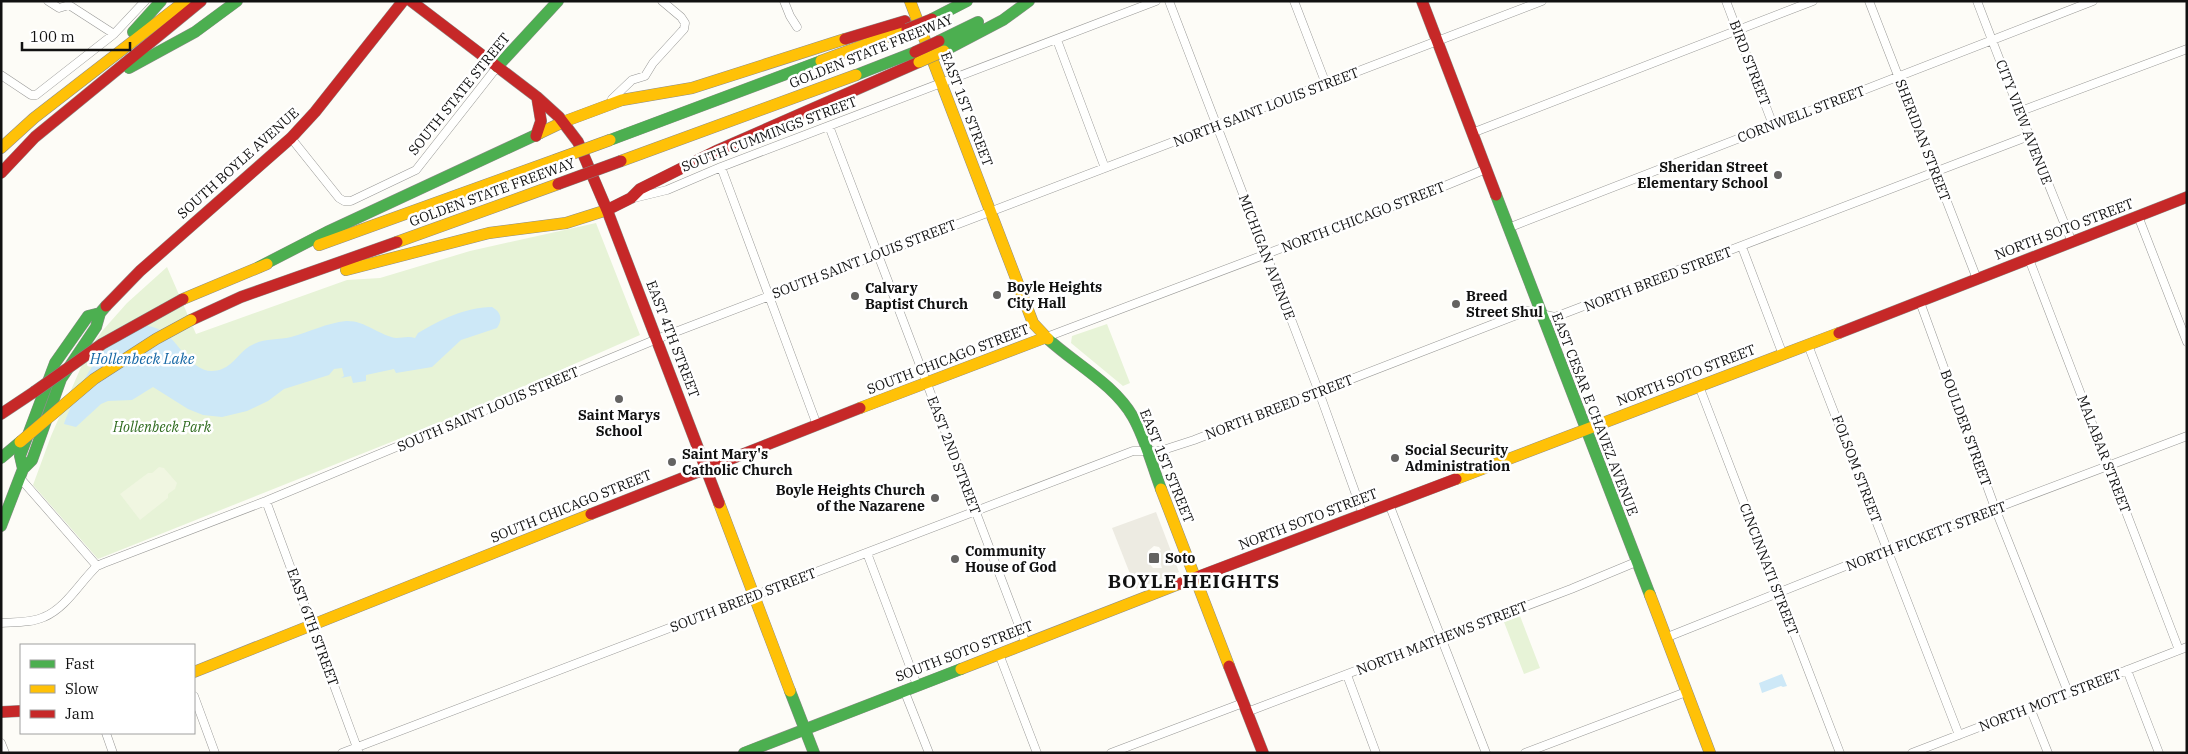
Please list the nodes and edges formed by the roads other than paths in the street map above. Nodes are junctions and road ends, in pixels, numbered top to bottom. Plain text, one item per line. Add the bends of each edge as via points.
1 (48, 1) edge
2 (145, 1) edge
3 (161, 1) edge
4 (185, 1) edge
5 (201, 1) edge
6 (237, 1) edge
7 (403, 1) edge
8 (411, 1) edge
9 (558, 1) edge
10 (662, 1) edge
11 (784, 1) edge
12 (910, 1) edge
13 (967, 1) edge
14 (1020, 1) edge
15 (1029, 1) edge
16 (1156, 1) edge
17 (1169, 1) edge
18 (1294, 1) edge
19 (1422, 1) edge
20 (1542, 1) edge
21 (1726, 1) edge
22 (1813, 1) edge
23 (1869, 1) edge
24 (1977, 1) edge
25 (2091, 2) edge
26 (906, 25) junction
27 (797, 27) dead end
28 (1737, 30) junction
29 (114, 34) junction
30 (1057, 40) junction
31 (1992, 40) junction
32 (1437, 42) junction
33 (941, 46) junction
34 (2187, 49) edge
35 (917, 57) junction
36 (497, 66) junction
37 (1, 75) edge
38 (1898, 76) junction
39 (110, 77) junction
40 (941, 83) junction
41 (1326, 84) junction
42 (537, 97) junction
43 (604, 106) junction
44 (2021, 111) junction
45 (34, 118) junction
46 (563, 122) junction
47 (1773, 125) junction
48 (829, 126) junction
49 (1218, 126) junction
50 (1472, 133) junction
51 (536, 136) junction
52 (2028, 136) junction
53 (290, 138) junction
54 (1, 148) edge
55 (721, 167) junction
56 (1106, 168) junction
57 (1486, 169) junction
58 (1, 173) edge
59 (1936, 173) junction
60 (2187, 197) edge
61 (630, 198) junction
62 (607, 210) junction
63 (990, 211) junction
64 (2138, 216) junction
65 (1508, 228) junction
66 (2072, 242) junction
67 (1742, 247) junction
68 (879, 254) junction
69 (1266, 254) junction
70 (2029, 259) junction
71 (258, 267) junction
72 (317, 271) junction
73 (1977, 279) junction
74 (769, 296) junction
75 (1920, 302) junction
76 (1540, 313) junction
77 (1044, 338) junction
78 (657, 339) junction
79 (2187, 342) edge
80 (1808, 345) junction
81 (1782, 355) junction
82 (927, 384) junction
83 (1699, 386) junction
84 (1319, 392) junction
85 (1, 414) edge
86 (817, 425) junction
87 (1584, 430) junction
88 (2187, 436) edge
89 (1145, 452) junction
90 (1, 458) edge
91 (2109, 466) junction
92 (705, 468) junction
93 (22, 474) junction
94 (266, 501) junction
95 (1390, 504) junction
96 (1995, 508) junction
97 (975, 510) junction
98 (1363, 514) junction
99 (1, 526) edge
100 (1888, 550) junction
101 (867, 553) junction
102 (1636, 562) junction
103 (97, 566) junction
104 (1195, 578) junction
105 (1778, 594) junction
106 (754, 596) junction
107 (1, 623) edge
108 (312, 625) junction
109 (1441, 638) junction
110 (1665, 638) junction
111 (1026, 644) junction
112 (2183, 648) edge
113 (998, 654) junction
114 (2127, 670) junction
115 (195, 672) edge
116 (1347, 675) junction
117 (917, 685) junction
118 (904, 690) junction
119 (1686, 692) junction
120 (2068, 692) junction
121 (195, 699) edge
122 (1245, 708) junction
123 (2030, 708) junction
124 (20, 711) edge
125 (1, 712) edge
126 (804, 730) junction
127 (106, 734) edge
128 (1959, 734) junction
129 (1, 743) edge
130 (1134, 744) junction
131 (1935, 744) junction
132 (358, 750) edge
133 (5, 753) edge
134 (113, 753) edge
135 (215, 753) edge
136 (342, 753) edge
137 (744, 753) edge
138 (814, 753) edge
139 (929, 753) edge
140 (1037, 753) edge
141 (1111, 753) edge
142 (1137, 753) edge
143 (1263, 753) edge
144 (1376, 753) edge
145 (1486, 753) edge
146 (1525, 753) edge
147 (1710, 753) edge
148 (1840, 753) edge
149 (1912, 753) edge
150 (1938, 753) edge
151 (2048, 753) edge
152 (2159, 753) edge

1 - 29 street via 59,8 69,5
2 - 29 street
3 - 45 main road via 133,32
4 - 45 main road
5 - 39 main road
6 - 39 main road via 195,32
7 - 53 main road, SOUTH BOYLE AVENUE via 315,112
8 - 36 main road, EAST 4TH STREET
9 - 36 main road, SOUTH STATE STREET
10 - 43 street via 681,17 684,29 645,76 632,80
11 - 27 street
12 - 40 main road, EAST 1ST STREET
13 - 26 main road, GOLDEN STATE FREEWAY, bridge
14 - 33 main road, GOLDEN STATE FREEWAY
15 - 33 main road via 1003,20
16 - 30 street, SOUTH CUMMINGS STREET
17 - 49 street, MICHIGAN AVENUE
18 - 41 street
19 - 32 main road, EAST CESAR E CHAVEZ AVENUE
20 - 32 street, NORTH SAINT LOUIS STREET
21 - 28 street, BIRD STREET
22 - 28 street
23 - 38 street, SHERIDAN STREET
24 - 31 street, CITY VIEW AVENUE
25 - 31 street, CORNWELL STREET
26 - 43 main road via 798,52 692,88 636,96
26 - 71 main road, GOLDEN STATE FREEWAY, bridge via 610,140
28 - 47 street, BIRD STREET
28 - 50 street
29 - 37 street via 36,96
30 - 40 street, SOUTH CUMMINGS STREET
30 - 56 street
31 - 38 street, CORNWELL STREET
31 - 44 street, CITY VIEW AVENUE
32 - 41 street, NORTH SAINT LOUIS STREET
32 - 50 main road, EAST CESAR E CHAVEZ AVENUE
33 - 35 main road, GOLDEN STATE FREEWAY, bridge
34 - 44 street
35 - 61 main road via 716,151 640,189
35 - 72 main road, GOLDEN STATE FREEWAY, bridge
36 - 42 main road, EAST 4TH STREET
36 - 53 street, SOUTH STATE STREET via 416,170 360,198 344,201 338,198
38 - 47 street, CORNWELL STREET
38 - 59 street, SHERIDAN STREET
39 - 58 main road via 35,137
40 - 48 street, SOUTH CUMMINGS STREET
40 - 63 main road, EAST 1ST STREET
41 - 49 street, NORTH SAINT LOUIS STREET
42 - 46 main road, EAST 4TH STREET
42 - 51 main road via 542,120
43 - 46 main road
44 - 52 street, CITY VIEW AVENUE
45 - 54 main road
46 - 51 main road
46 - 62 main road, EAST 4TH STREET via 578,142
47 - 65 street, CORNWELL STREET
48 - 55 street, SOUTH CUMMINGS STREET
48 - 68 street, EAST 2ND STREET
49 - 56 street, NORTH SAINT LOUIS STREET
49 - 69 street, MICHIGAN AVENUE
50 - 57 main road, EAST CESAR E CHAVEZ AVENUE
51 - 71 main road
52 - 59 street, NORTH BREED STREET
52 - 66 street, CITY VIEW AVENUE
53 - 93 main road, SOUTH BOYLE AVENUE via 140,271 100,313 88,316 56,363 20,456
55 - 61 street, SOUTH CUMMINGS STREET via 667,190
55 - 74 street
56 - 63 street, NORTH SAINT LOUIS STREET
57 - 65 main road, EAST CESAR E CHAVEZ AVENUE
57 - 69 street, NORTH CHICAGO STREET
59 - 67 street, NORTH BREED STREET
59 - 73 street, SHERIDAN STREET
60 - 64 main road, NORTH SOTO STREET
61 - 62 main road, SOUTH CUMMINGS STREET
62 - 72 main road, SOUTH CUMMINGS STREET via 566,223 464,239 348,270
62 - 78 main road, EAST 4TH STREET
63 - 68 street, SOUTH SAINT LOUIS STREET
63 - 77 main road, EAST 1ST STREET via 1032,323
64 - 66 main road, NORTH SOTO STREET
64 - 79 street
65 - 76 main road, EAST CESAR E CHAVEZ AVENUE
66 - 70 main road, NORTH SOTO STREET
67 - 76 street, NORTH BREED STREET via 1555,317
67 - 81 street
68 - 74 street, SOUTH SAINT LOUIS STREET
68 - 82 street, EAST 2ND STREET
69 - 77 street, NORTH CHICAGO STREET
69 - 84 street, MICHIGAN AVENUE
70 - 73 main road, NORTH SOTO STREET
70 - 91 street, MALABAR STREET
71 - 85 main road, GOLDEN STATE FREEWAY, bridge via 183,299 102,344
72 - 90 main road, GOLDEN STATE FREEWAY, bridge via 241,296 156,339 94,379
73 - 75 main road, NORTH SOTO STREET
74 - 78 street, SOUTH SAINT LOUIS STREET
74 - 86 street
75 - 80 main road, NORTH SOTO STREET
75 - 96 street, BOULDER STREET
76 - 84 street, NORTH BREED STREET via 1527,311
76 - 87 main road, EAST CESAR E CHAVEZ AVENUE
77 - 82 main road, SOUTH CHICAGO STREET
77 - 89 main road, EAST 1ST STREET via 1119,397 1133,417
78 - 92 main road, EAST 4TH STREET
78 - 94 street, SOUTH SAINT LOUIS STREET
80 - 81 main road, NORTH SOTO STREET
80 - 100 street, FOLSOM STREET
81 - 83 main road, NORTH SOTO STREET
82 - 86 main road, SOUTH CHICAGO STREET
82 - 97 street, EAST 2ND STREET
83 - 87 main road, NORTH SOTO STREET
83 - 105 street, CINCINNATI STREET
84 - 89 street, NORTH BREED STREET via 1160,451
84 - 98 street, MICHIGAN AVENUE
86 - 92 main road, SOUTH CHICAGO STREET
87 - 95 main road, NORTH SOTO STREET
87 - 102 main road, EAST CESAR E CHAVEZ AVENUE
88 - 91 street, NORTH FICKETT STREET
89 - 97 street, SOUTH BREED STREET via 1133,451
89 - 104 main road, EAST 1ST STREET
91 - 96 street, NORTH FICKETT STREET
91 - 112 street, MALABAR STREET
92 - 106 main road, EAST 4TH STREET
92 - 108 main road, SOUTH CHICAGO STREET
93 - 99 main road, SOUTH BOYLE AVENUE
93 - 103 street
94 - 103 street, SOUTH SAINT LOUIS STREET
94 - 108 street, EAST 6TH STREET
95 - 98 main road, NORTH SOTO STREET
95 - 109 street
96 - 100 street, NORTH FICKETT STREET
96 - 120 street, BOULDER STREET
97 - 101 street, SOUTH BREED STREET
97 - 111 street, EAST 2ND STREET
98 - 104 main road, NORTH SOTO STREET
100 - 105 street, NORTH FICKETT STREET
100 - 128 street, FOLSOM STREET
101 - 106 street, SOUTH BREED STREET
101 - 117 street
102 - 109 street, NORTH MATHEWS STREET
102 - 110 main road, EAST CESAR E CHAVEZ AVENUE
103 - 107 street, SOUTH SAINT LOUIS STREET via 45,617
104 - 111 main road, SOUTH SOTO STREET
104 - 122 main road, EAST 1ST STREET
105 - 110 street, NORTH FICKETT STREET
105 - 148 street, CINCINNATI STREET
106 - 126 main road, EAST 4TH STREET
106 - 132 street, SOUTH BREED STREET
108 - 115 main road, SOUTH CHICAGO STREET
108 - 132 street, EAST 6TH STREET
109 - 116 street, NORTH MATHEWS STREET
109 - 145 street
110 - 119 main road, EAST CESAR E CHAVEZ AVENUE
111 - 113 main road, SOUTH SOTO STREET
112 - 114 street, NORTH MOTT STREET
113 - 117 main road, SOUTH SOTO STREET
113 - 140 street
114 - 120 street, NORTH MOTT STREET
114 - 152 street
116 - 122 street, NORTH MATHEWS STREET
116 - 144 street
117 - 118 main road, SOUTH SOTO STREET
118 - 126 main road, SOUTH SOTO STREET
118 - 139 street
119 - 146 street
119 - 147 main road, EAST CESAR E CHAVEZ AVENUE
120 - 123 street, NORTH MOTT STREET
121 - 135 street
122 - 130 street, NORTH MATHEWS STREET
122 - 143 main road, EAST 1ST STREET
123 - 128 street, NORTH MOTT STREET
123 - 151 street
124 - 125 main road
126 - 137 main road, SOUTH SOTO STREET
126 - 138 main road, EAST 4TH STREET
127 - 134 street
128 - 131 street, NORTH MOTT STREET
129 - 133 street
130 - 141 street, NORTH MATHEWS STREET
130 - 142 street
131 - 149 street, NORTH MOTT STREET
131 - 150 street
132 - 136 street, SOUTH BREED STREET

